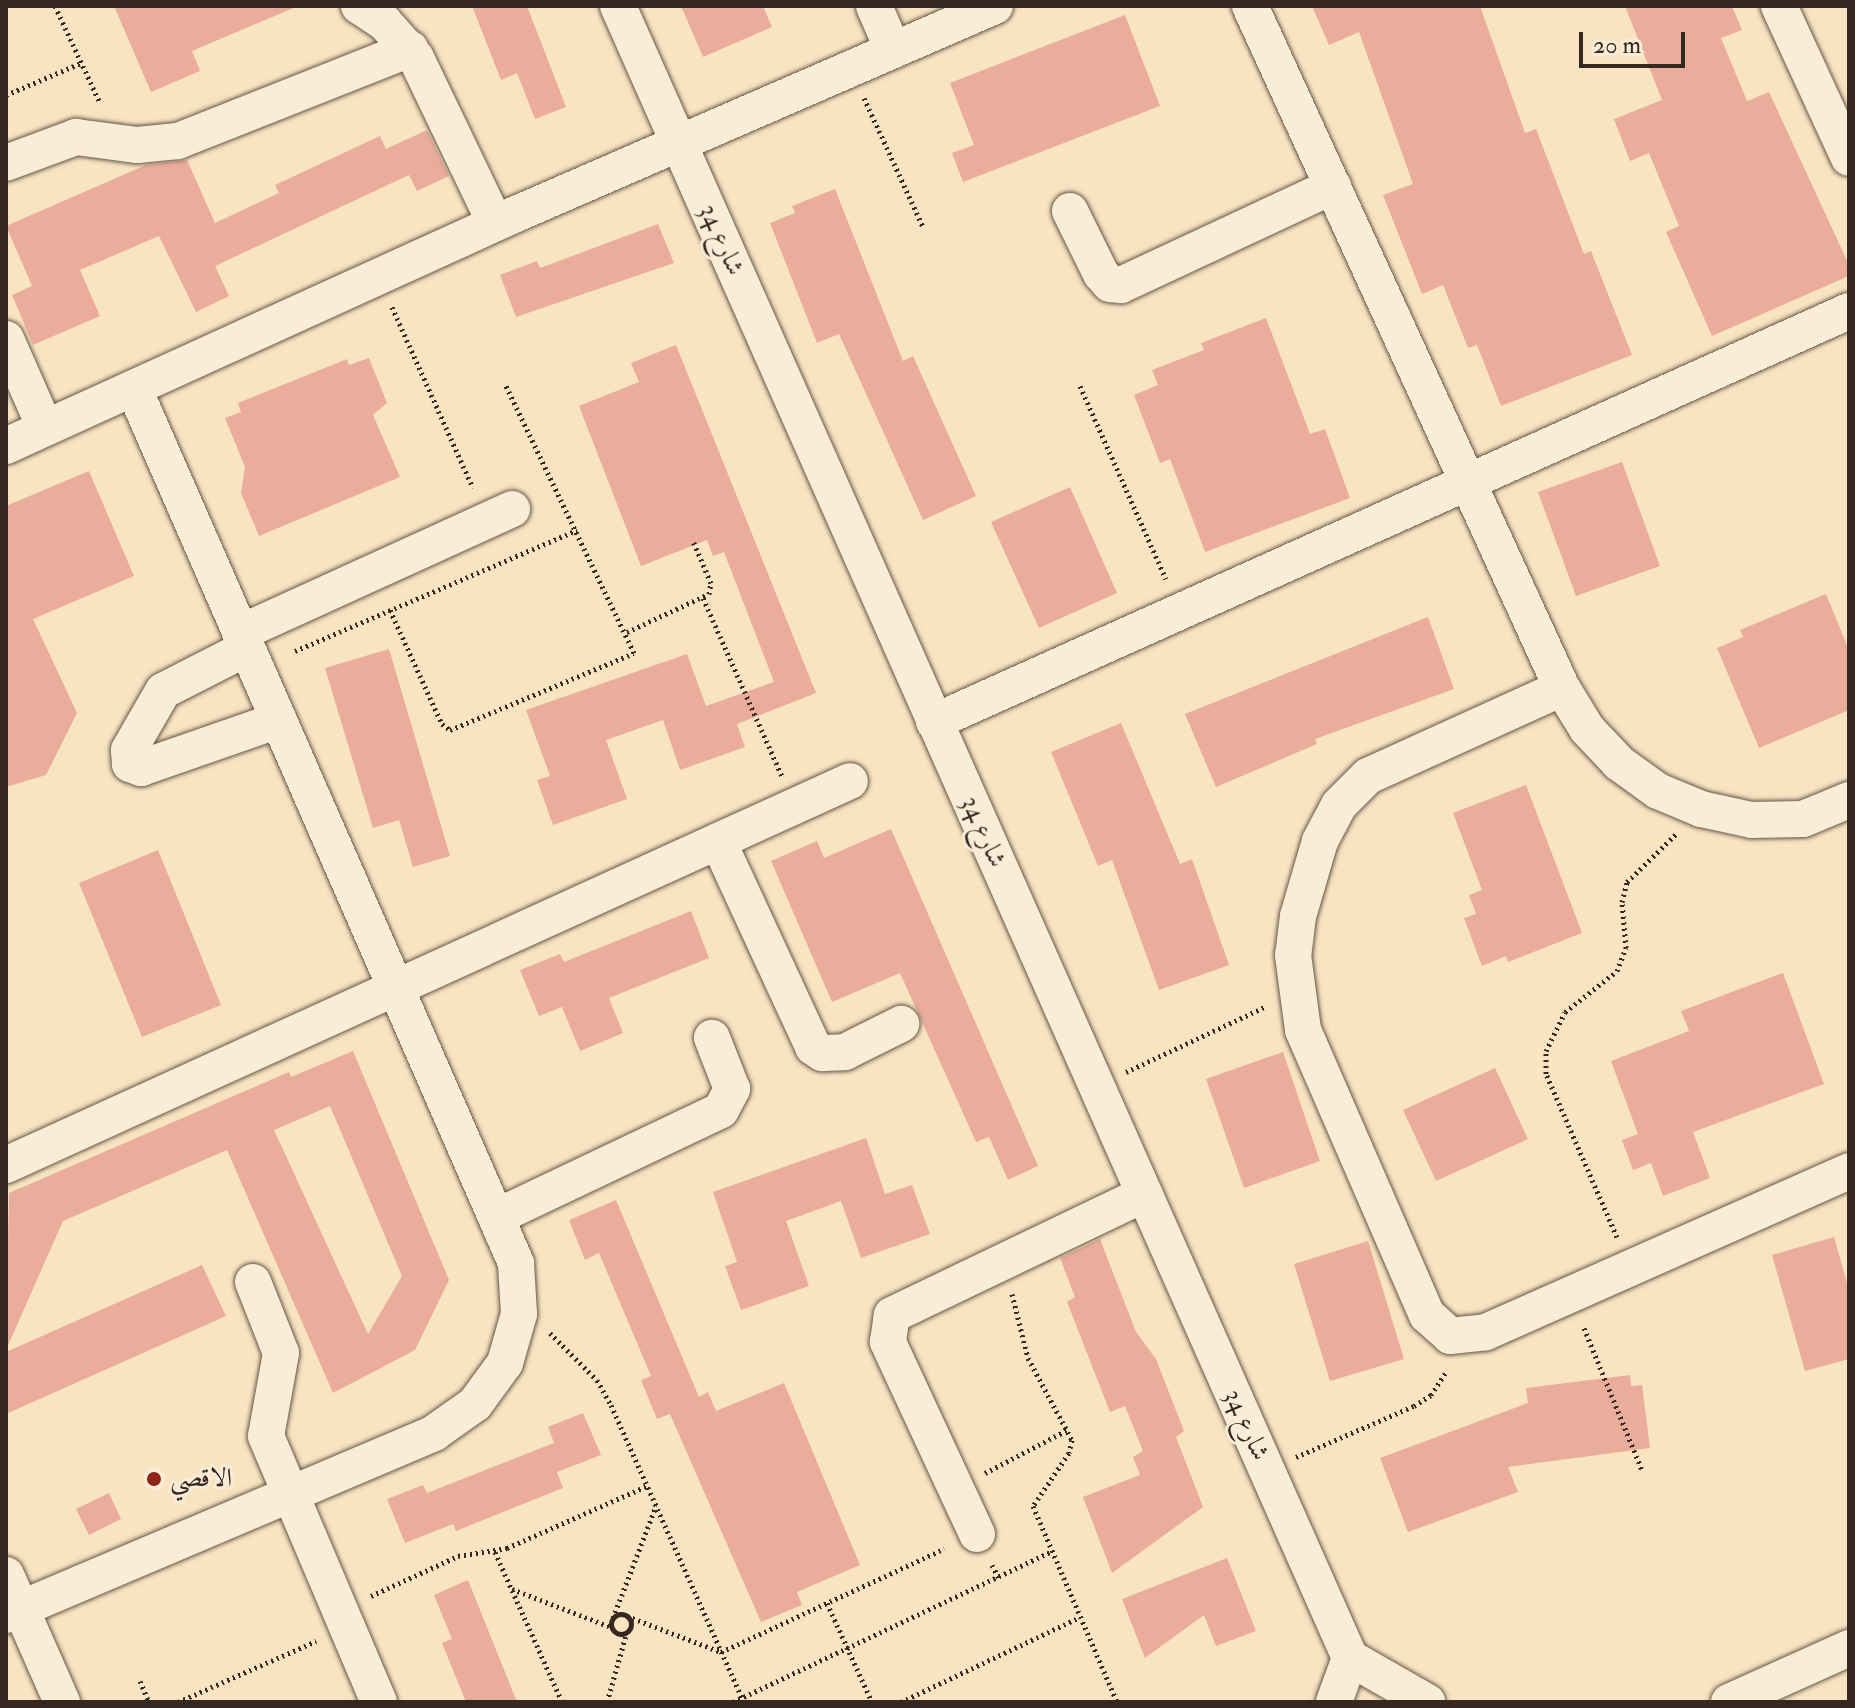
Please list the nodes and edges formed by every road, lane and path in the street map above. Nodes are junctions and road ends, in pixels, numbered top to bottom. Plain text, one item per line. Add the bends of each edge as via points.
1 (55, 6) edge
2 (359, 6) edge
3 (618, 6) edge
4 (874, 6) edge
5 (995, 6) edge
6 (1250, 6) edge
7 (1779, 6) edge
8 (410, 49) junction
9 (893, 50) junction
10 (81, 63) junction
11 (851, 68) junction
12 (6, 95) edge
13 (116, 140) junction
14 (678, 143) junction
15 (1849, 158) edge
16 (6, 163) edge
17 (1333, 186) junction
18 (1070, 211) dead end
19 (495, 223) junction
20 (923, 227) dead end
21 (379, 277) junction
22 (1849, 311) edge
23 (6, 339) edge
24 (505, 384) dead end
25 (1080, 386) dead end
26 (134, 389) junction
27 (45, 428) junction
28 (6, 446) edge
29 (1470, 485) junction
30 (500, 515) joint
31 (577, 530) junction
32 (693, 541) dead end
33 (703, 598) junction
34 (390, 610) junction
35 (1181, 613) junction
36 (627, 632) junction
37 (247, 650) junction
38 (1562, 688) junction
39 (279, 720) junction
40 (934, 722) junction
41 (850, 781) dead end
42 (1849, 800) edge
43 (795, 806) junction
44 (1701, 809) junction
45 (718, 841) junction
46 (396, 986) junction
47 (1295, 993) junction
48 (901, 1024) dead end
49 (712, 1038) dead end
50 (1096, 1086) junction
51 (6, 1165) edge
52 (1849, 1171) edge
53 (1144, 1194) junction
54 (496, 1217) junction
55 (1011, 1257) junction
56 (1630, 1267) junction
57 (253, 1282) dead end
58 (1570, 1294) junction
59 (519, 1314) junction
60 (1450, 1336) junction
61 (1069, 1429) junction
62 (1266, 1470) junction
63 (1642, 1470) dead end
64 (647, 1486) junction
65 (955, 1489) junction
66 (290, 1492) junction
67 (656, 1506) junction
68 (977, 1534) joint
69 (495, 1552) junction
70 (1051, 1552) junction
71 (6, 1575) edge
72 (512, 1589) junction
73 (827, 1603) junction
74 (14, 1612) edge
75 (627, 1616) junction
76 (613, 1618) junction
77 (1078, 1618) junction
78 (344, 1619) junction
79 (611, 1627) junction
80 (627, 1632) junction
81 (1849, 1648) edge
82 (848, 1649) junction
83 (721, 1652) junction
84 (1350, 1658) junction
85 (140, 1681) dead end
86 (742, 1698) junction
87 (62, 1702) edge
88 (149, 1702) edge
89 (178, 1702) edge
90 (379, 1702) edge
91 (562, 1702) edge
92 (607, 1702) edge
93 (733, 1702) edge
94 (872, 1702) edge
95 (901, 1702) edge
96 (1117, 1702) edge
97 (1334, 1702) edge
98 (1427, 1702) edge
99 (1729, 1702) edge

1 - 10 path
2 - 8 street
3 - 14 street, شارع 34
4 - 9 street
5 - 9 street
6 - 17 street
7 - 15 street
8 - 13 street via 178,141 158,146
8 - 19 street
9 - 11 street
10 - 12 path
10 - 13 path
11 - 14 street
11 - 20 path
13 - 16 street via 55,141
14 - 19 street
14 - 40 street, شارع 34
17 - 18 street via 1121,285 1110,284 1101,274
17 - 29 street
19 - 21 street
21 - 26 street
21 - 30 path
22 - 29 street
23 - 27 street
24 - 31 path
25 - 35 path
26 - 27 street
26 - 37 street
27 - 28 street
29 - 35 street
29 - 38 street
30 - 37 street
31 - 34 path
31 - 36 path
32 - 33 path via 711,583
33 - 36 path
33 - 43 path
34 - 36 path via 442,724 450,730 630,657 635,648
34 - 37 path
35 - 40 street
37 - 39 street
37 - 39 street via 163,691 129,750 130,764 141,768
38 - 44 street via 1587,729 1619,763 1658,791
38 - 47 street via 1368,776 1339,805 1320,841 1298,916
39 - 46 street
40 - 50 street, شارع 34
41 - 43 street
42 - 44 street via 1803,819 1752,820
43 - 45 street
44 - 56 path via 1627,882 1622,902 1626,948 1617,971 1565,1012 1546,1051 1546,1074
45 - 46 street
45 - 48 street via 813,1047 822,1053 845,1052
46 - 51 street
46 - 54 street
47 - 50 path
47 - 60 street via 1303,1030 1427,1315
49 - 54 street via 732,1089 721,1110
50 - 53 street, شارع 34
52 - 56 street
53 - 55 street
53 - 62 street, شارع 34
54 - 59 street via 516,1263
55 - 61 path via 1016,1325 1028,1358
55 - 65 street via 892,1315 886,1328 894,1358
56 - 58 street
57 - 66 street via 281,1353 265,1428
58 - 60 street via 1486,1332
58 - 63 path
59 - 64 path via 546,1330 597,1380
59 - 66 street via 505,1363 475,1404 434,1433
60 - 62 path via 1450,1360 1431,1395
61 - 65 path
61 - 70 path via 1069,1453 1033,1506
62 - 84 street, شارع 34
64 - 67 path
64 - 69 path
65 - 68 street
66 - 74 street
66 - 78 street
67 - 76 path
67 - 83 path
68 - 73 path
69 - 72 path
69 - 78 path via 458,1556
70 - 77 path
70 - 82 path
71 - 74 street
72 - 79 path
72 - 91 path
73 - 82 path
73 - 83 path
74 - 87 street
75 - 76 path
75 - 80 path
75 - 83 path
76 - 79 path
77 - 95 path
77 - 96 path
78 - 89 path
78 - 90 street
79 - 80 path
80 - 92 path
81 - 99 street
82 - 86 path
82 - 94 path
83 - 86 path
84 - 97 street
84 - 98 street
85 - 88 path
86 - 93 path

